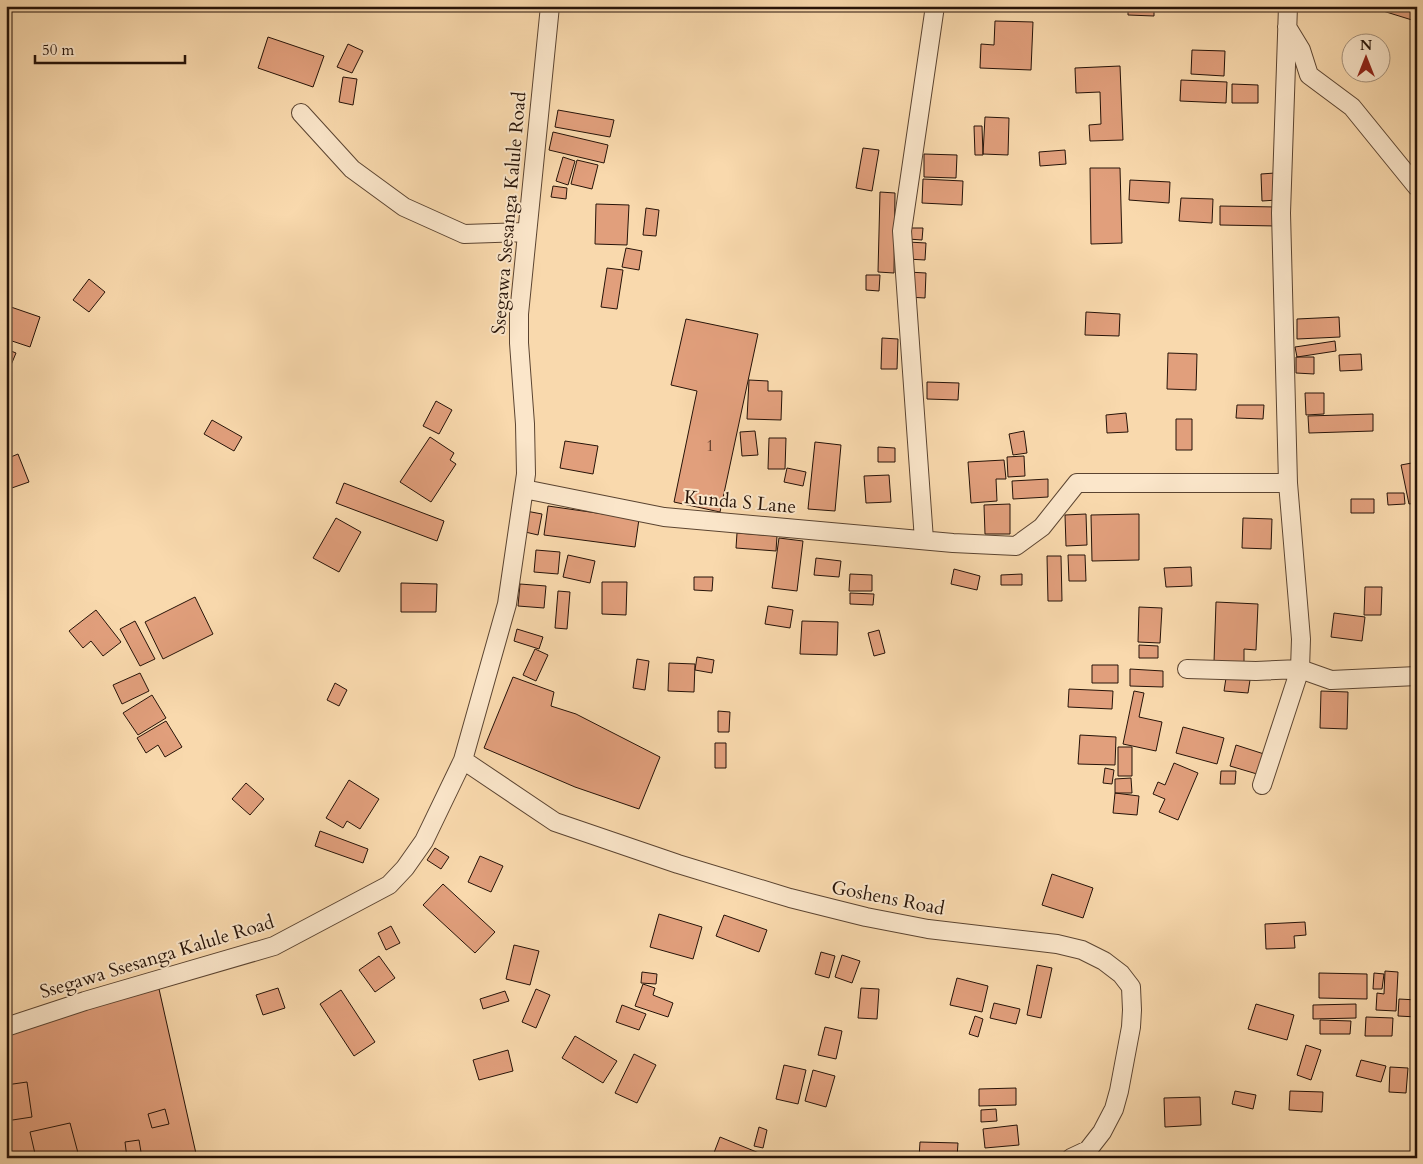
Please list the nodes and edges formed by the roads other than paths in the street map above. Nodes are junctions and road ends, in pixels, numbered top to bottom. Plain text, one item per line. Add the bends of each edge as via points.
1 (550, 6) edge
2 (935, 6) edge
3 (1288, 6) edge
4 (1287, 28) junction
5 (301, 113) dead end
6 (1417, 187) edge
7 (527, 232) junction
8 (1288, 483) junction
9 (524, 489) junction
10 (924, 540) junction
11 (1187, 669) dead end
12 (1300, 669) junction
13 (1417, 676) edge
14 (463, 760) junction
15 (1262, 785) dead end
16 (6, 1026) edge
17 (1071, 1158) edge

1 - 7 street, Ssegawa Ssesanga Kalule Road
2 - 10 street via 902,231
3 - 4 street
4 - 6 street via 1301,50 1309,76 1352,107
4 - 8 street via 1281,213
5 - 7 street via 352,170 404,207 464,234
7 - 9 street, Ssegawa Ssesanga Kalule Road via 519,314 526,444
8 - 10 street, Kunda S Lane via 1077,483 1042,527 1016,546
8 - 12 street via 1301,639
9 - 10 street, Kunda S Lane via 664,517
9 - 14 street, Ssegawa Ssesanga Kalule Road via 507,604
11 - 12 street
12 - 13 street via 1330,680
12 - 15 street
14 - 16 street, Ssegawa Ssesanga Kalule Road via 424,841 389,885 274,946
14 - 17 street, Goshens Road via 555,822 678,864 866,917 928,929 1057,944 1082,950 1104,961 1131,987 1131,1027 1114,1109 1088,1150

